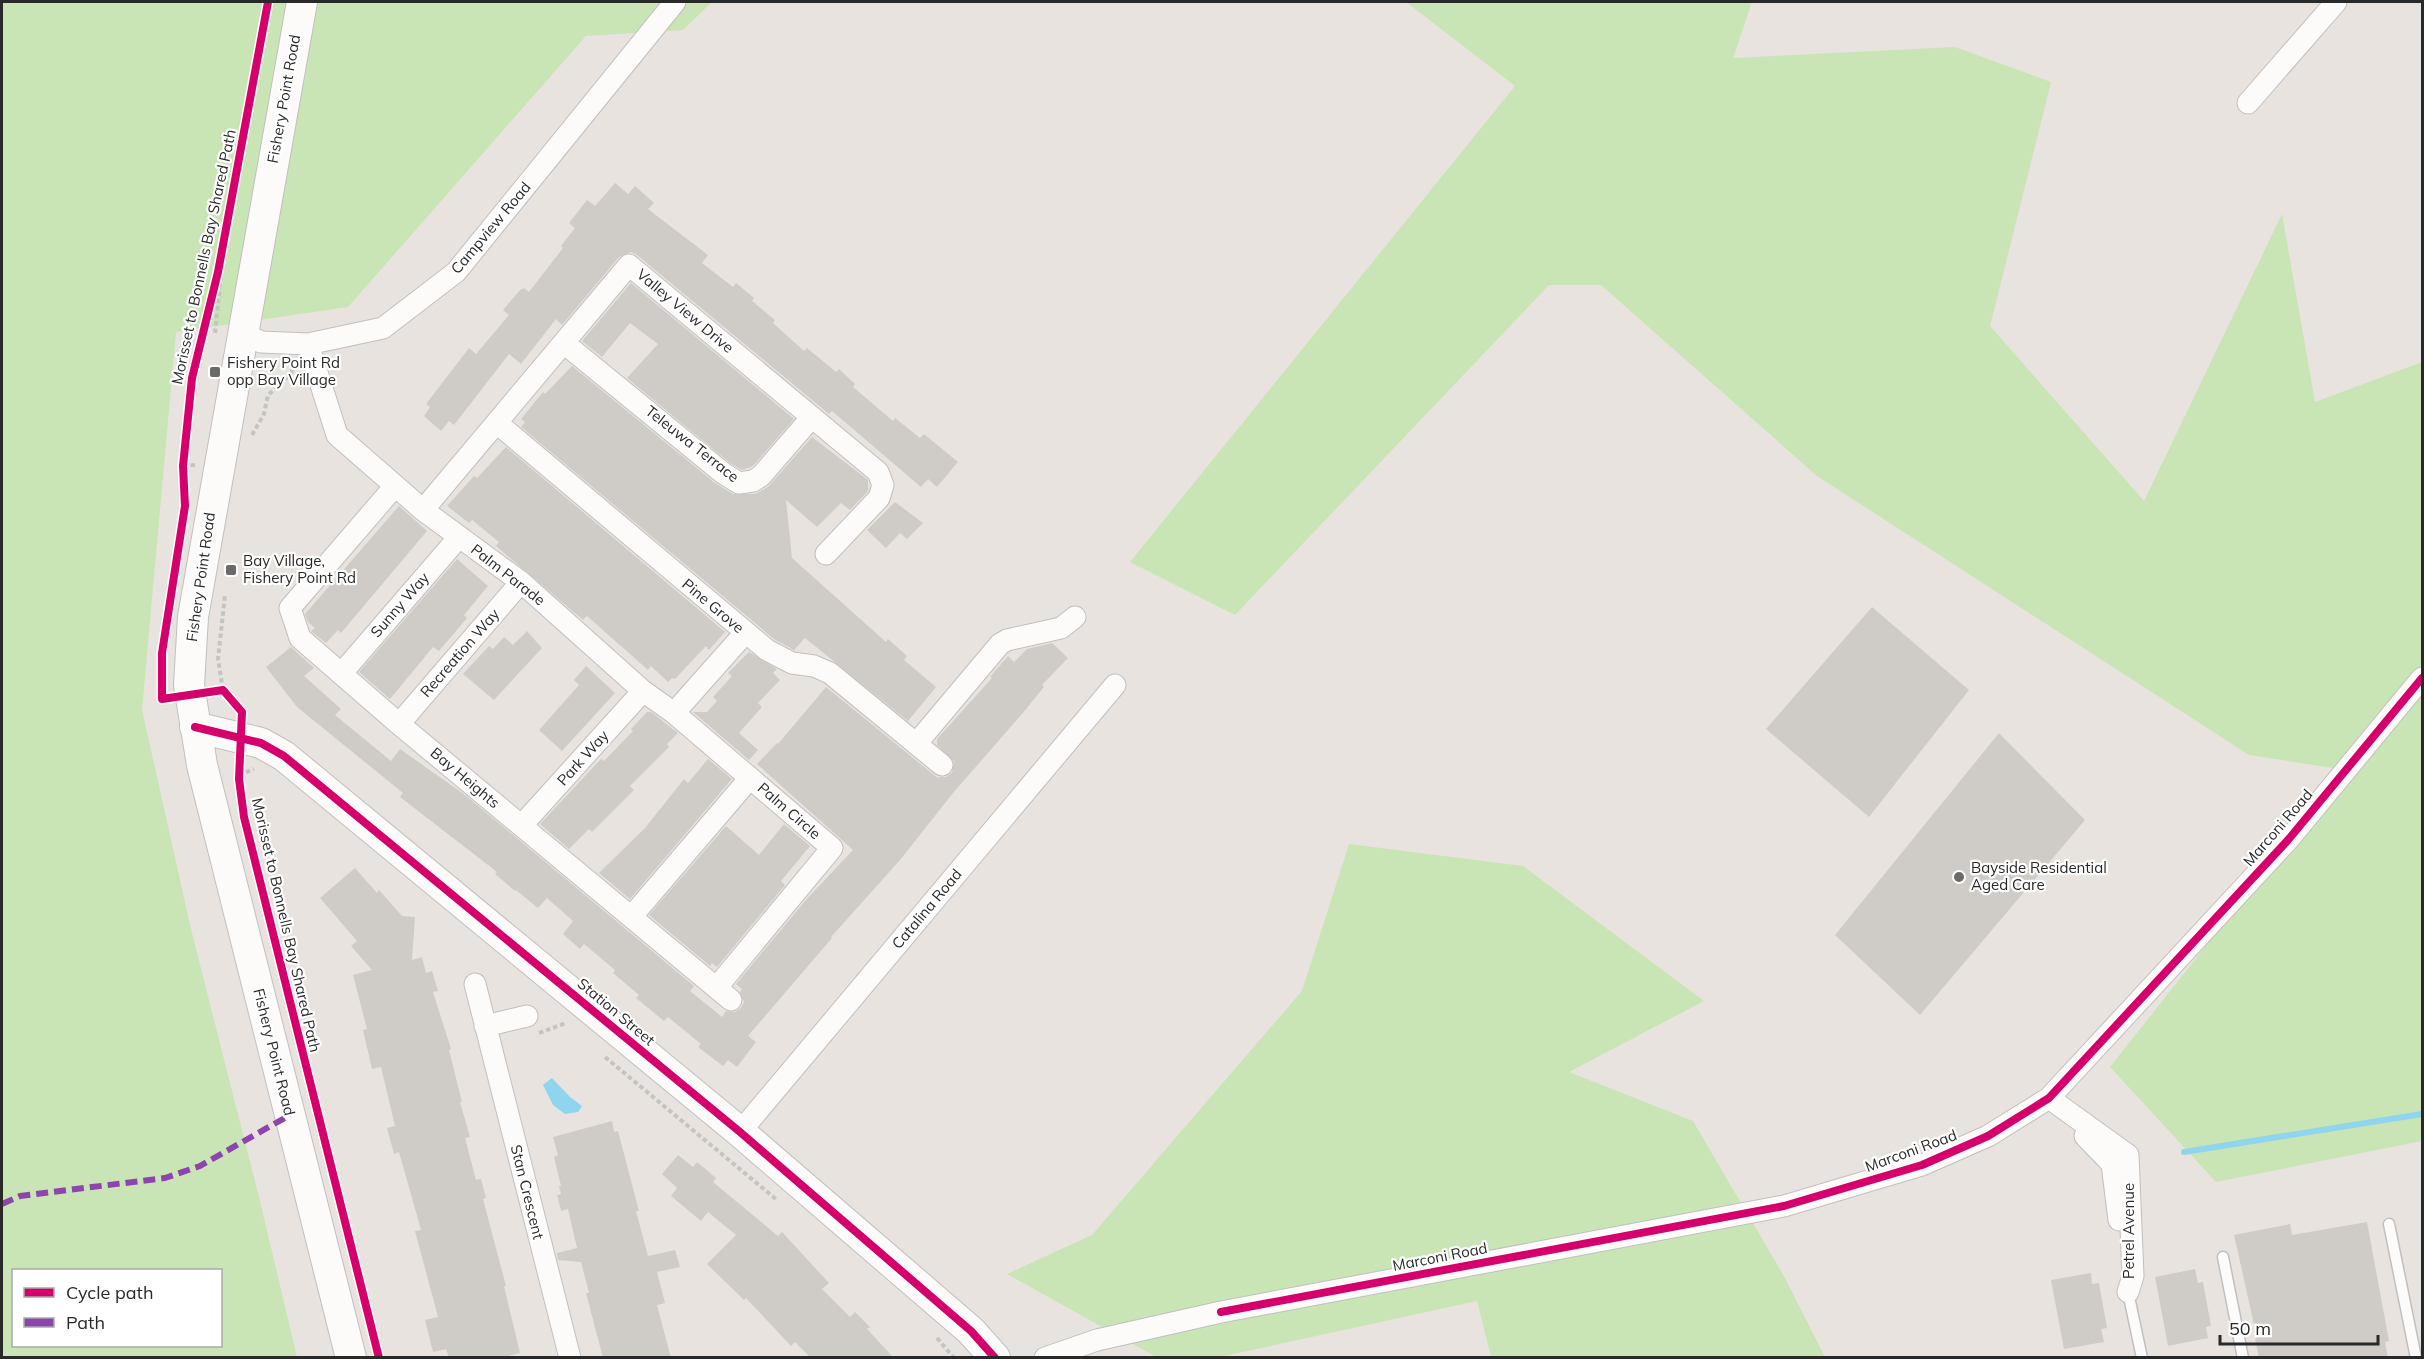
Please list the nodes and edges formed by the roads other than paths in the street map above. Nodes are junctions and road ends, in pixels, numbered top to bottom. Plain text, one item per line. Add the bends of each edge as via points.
1 (302, 2) edge
2 (675, 2) edge
3 (2336, 2) edge
4 (2248, 103) dead end
5 (243, 333) junction
6 (564, 343) junction
7 (308, 344) junction
8 (813, 417) junction
9 (497, 423) junction
10 (395, 486) junction
11 (423, 510) junction
12 (459, 537) junction
13 (826, 554) dead end
14 (521, 582) junction
15 (1075, 617) dead end
16 (745, 633) junction
17 (341, 674) junction
18 (2422, 678) edge
19 (1114, 685) dead end
20 (644, 691) junction
21 (674, 713) junction
22 (399, 724) junction
23 (195, 727) junction
24 (916, 744) junction
25 (942, 765) dead end
26 (750, 777) junction
27 (522, 825) junction
28 (632, 916) junction
29 (475, 984) dead end
30 (532, 1025) road end
31 (485, 1026) junction
32 (2049, 1098) junction
33 (740, 1132) junction
34 (2389, 1224) dead end
35 (2223, 1257) dead end
36 (2128, 1292) joint
37 (351, 1358) edge
38 (570, 1358) edge
39 (995, 1358) edge
40 (1045, 1358) edge
41 (2142, 1358) edge
42 (2243, 1358) edge
43 (2416, 1358) edge

1 - 5 main road, Fishery Point Road
2 - 7 street, Campview Road via 456,272 383,328
3 - 4 street
5 - 7 street, Campview Road via 261,342
5 - 23 main road, Fishery Point Road via 193,617 191,695
6 - 8 street, Teleuwa Terrace via 739,483 761,476
6 - 8 street, Valley View Drive via 629,265
6 - 9 street, Valley View Drive
7 - 10 street, Palm Parade via 337,435
8 - 13 street, Valley View Drive via 878,471 883,486 872,507
9 - 11 street, Valley View Drive
9 - 16 street, Pine Grove
10 - 11 street, Palm Parade
10 - 17 street, Bay Heights via 290,608 300,638
11 - 12 street, Palm Parade
12 - 14 street, Palm Parade
12 - 17 street, Sunny Way
14 - 20 street, Palm Parade
14 - 22 street, Recreation Way
15 - 24 street via 1061,628 1000,644
16 - 21 street
16 - 24 street, Pine Grove via 792,663 830,673
17 - 22 street, Bay Heights
18 - 32 street, Marconi Road via 2288,840
19 - 33 street, Catalina Road
20 - 21 street, Palm Parade
20 - 27 street, Park Way
21 - 26 street, Palm Parade
22 - 27 street, Bay Heights
23 - 33 main road, Station Street via 261,743 284,756
23 - 37 main road, Fishery Point Road
24 - 25 street, Pine Grove
26 - 28 street, Palm Circle
26 - 28 street, Palm Circle via 832,848 724,993
27 - 28 street, Bay Heights
29 - 31 street, Stan Crescent
30 - 31 street
31 - 38 street, Stan Crescent
32 - 36 street, Petrel Avenue via 2128,1155 2133,1276
32 - 40 street, Marconi Road via 1988,1136 1922,1165 1784,1206 1221,1312 1097,1340
33 - 39 main road, Station Street via 971,1331
34 - 43 lane
35 - 42 lane
36 - 41 lane

